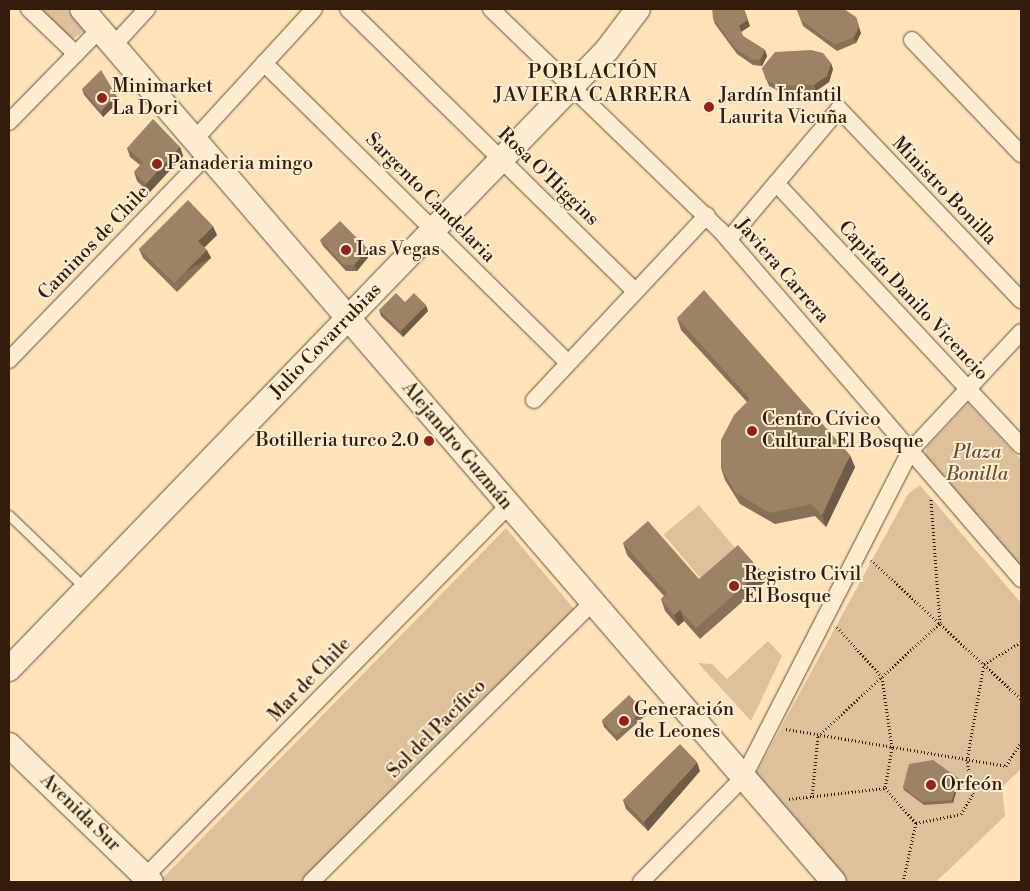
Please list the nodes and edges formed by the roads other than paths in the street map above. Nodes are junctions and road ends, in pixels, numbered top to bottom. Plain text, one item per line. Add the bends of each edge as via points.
1 (29, 9) edge
2 (82, 9) edge
3 (147, 9) edge
4 (314, 9) edge
5 (348, 9) edge
6 (491, 9) edge
7 (634, 10) edge
8 (107, 37) junction
9 (912, 40) dead end
10 (76, 54) junction
11 (264, 63) junction
12 (573, 86) junction
13 (9, 122) edge
14 (201, 147) junction
15 (1021, 154) edge
16 (501, 159) junction
17 (776, 183) junction
18 (706, 215) junction
19 (433, 230) junction
20 (729, 239) junction
21 (635, 291) junction
22 (1021, 300) edge
23 (349, 318) junction
24 (1021, 332) edge
25 (9, 360) edge
26 (567, 362) junction
27 (968, 389) junction
28 (534, 400) dead end
29 (1021, 446) edge
30 (912, 450) junction
31 (508, 506) junction
32 (9, 515) edge
33 (1021, 579) edge
34 (87, 589) junction
35 (591, 604) junction
36 (9, 669) edge
37 (9, 745) edge
38 (744, 778) junction
39 (146, 880) edge
40 (311, 882) edge
41 (642, 882) edge
42 (834, 882) edge

1 - 10 street
2 - 8 street, Alejandro Guzmán
3 - 8 street
4 - 11 street, Caminos de Chile
5 - 16 street, Rosa O'Higgins
6 - 12 street, Javiera Carrera
7 - 12 street, Julio Covarrubias
8 - 10 street
8 - 14 street, Alejandro Guzmán
9 - 15 street
10 - 13 street
11 - 14 street, Caminos de Chile
11 - 19 street, Sargento Candelaria
12 - 16 street, Julio Covarrubias
12 - 18 street, Javiera Carrera
14 - 23 street, Alejandro Guzmán
14 - 25 street, Caminos de Chile
16 - 19 street, Julio Covarrubias
16 - 21 street, Rosa O'Higgins
17 - 20 street
17 - 22 street, Ministro Bonilla via 839,109
17 - 27 street, Capitán Danilo Vicencio
18 - 20 street, Javiera Carrera
18 - 21 street
19 - 23 street, Julio Covarrubias
19 - 26 street, Sargento Candelaria
20 - 30 street, Javiera Carrera
21 - 26 street
23 - 31 street, Alejandro Guzmán
23 - 34 street, Julio Covarrubias
24 - 27 street
26 - 28 street
27 - 29 street, Capitán Danilo Vicencio
27 - 30 street
30 - 33 street, Javiera Carrera
30 - 38 street
31 - 35 street, Alejandro Guzmán
31 - 39 street, Mar de Chile
32 - 34 lane
34 - 36 street, Julio Covarrubias
35 - 38 street, Alejandro Guzmán
35 - 40 street, Sol del Pacífico
37 - 39 street, Avenida Sur
38 - 41 street
38 - 42 street, Alejandro Guzmán

